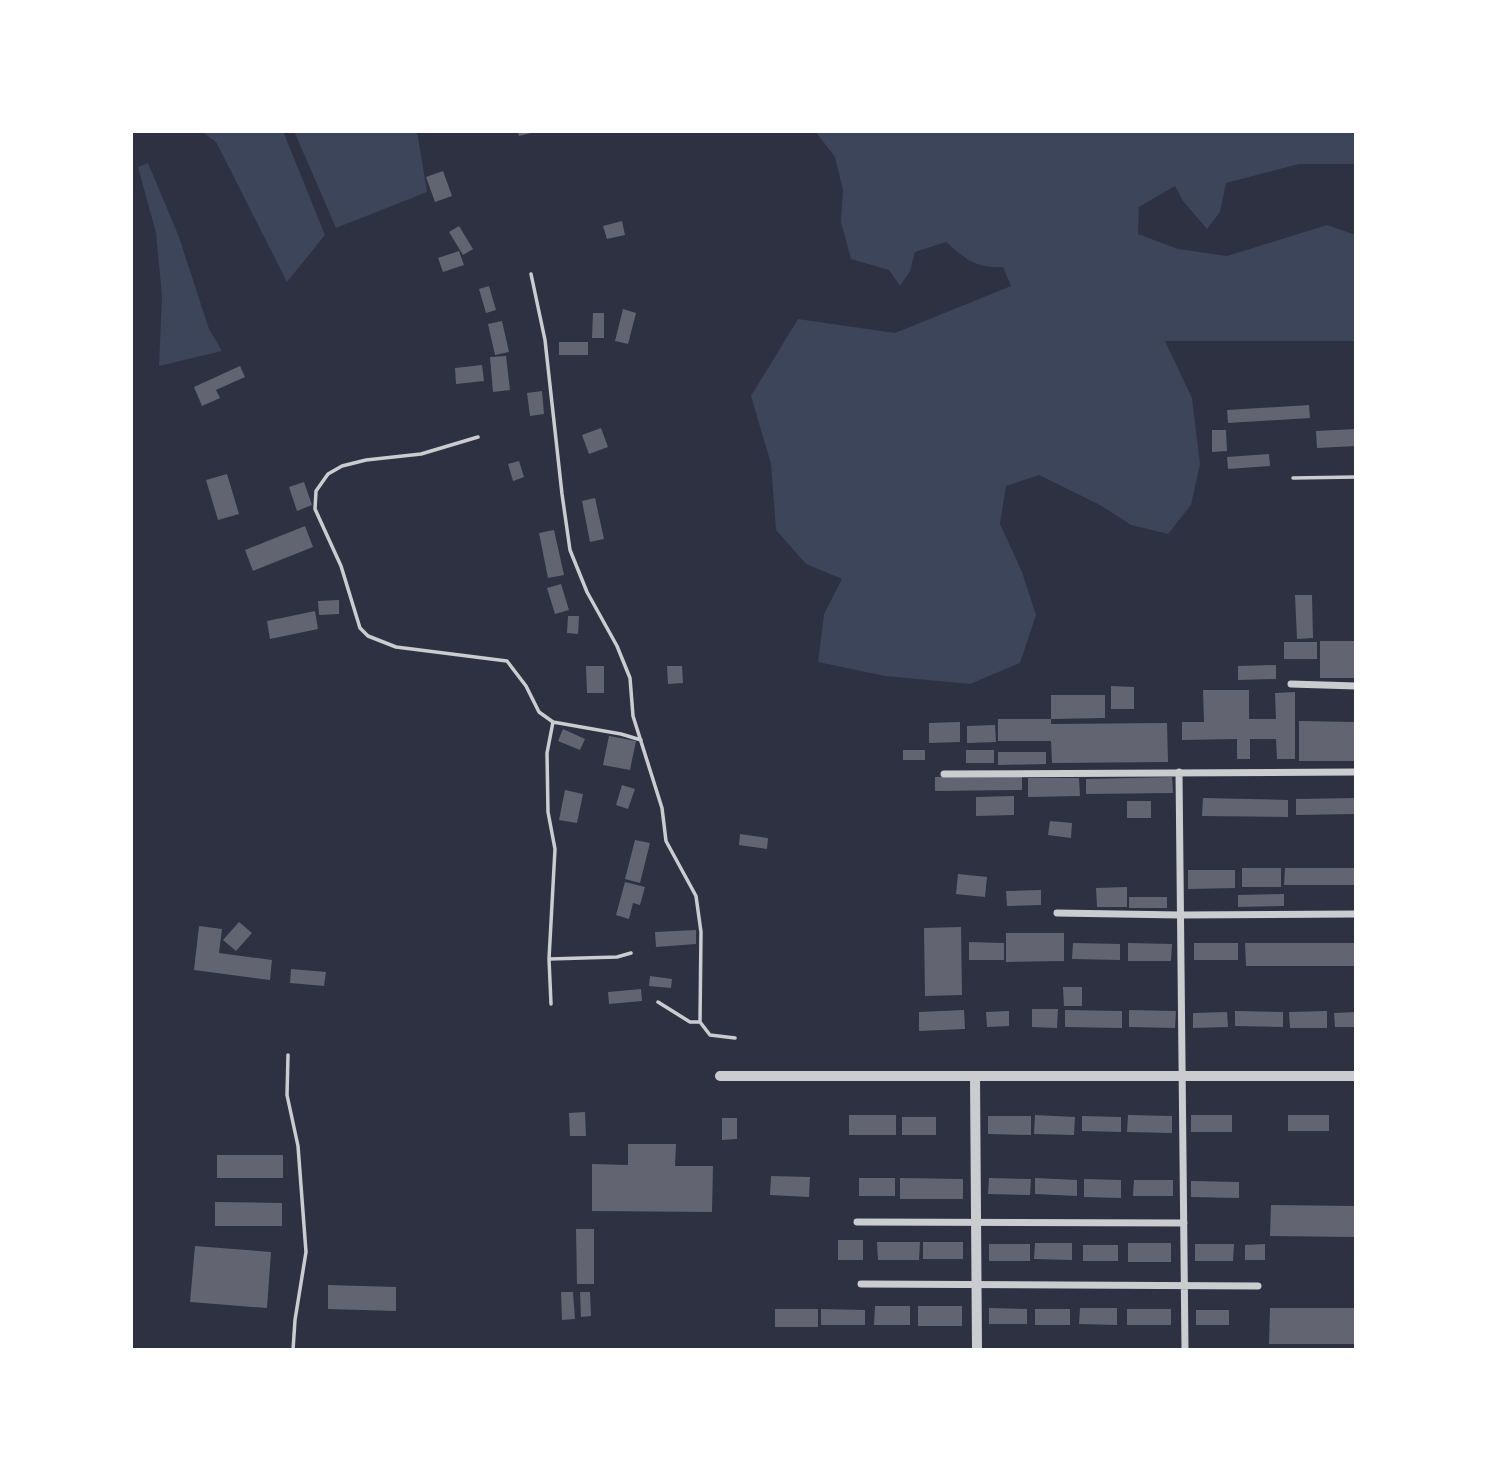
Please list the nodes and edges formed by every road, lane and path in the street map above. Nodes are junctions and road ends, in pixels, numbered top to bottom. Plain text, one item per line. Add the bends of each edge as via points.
1 (531, 274) dead end
2 (478, 437) dead end
3 (1356, 477) edge
4 (1293, 478) dead end
5 (1292, 684) dead end
6 (1356, 686) edge
7 (553, 722) junction
8 (641, 740) junction
9 (1179, 772) junction
10 (1356, 772) edge
11 (944, 774) dead end
12 (1057, 913) dead end
13 (1356, 914) edge
14 (1180, 915) junction
15 (631, 953) dead end
16 (549, 959) junction
17 (658, 1002) dead end
18 (551, 1004) dead end
19 (701, 1022) junction
20 (735, 1038) dead end
21 (288, 1055) dead end
22 (720, 1076) dead end
23 (1356, 1076) edge
24 (975, 1077) junction
25 (1182, 1077) junction
26 (857, 1222) dead end
27 (976, 1222) junction
28 (1184, 1223) junction
29 (862, 1284) dead end
30 (976, 1285) junction
31 (1258, 1286) dead end
32 (1184, 1287) junction
33 (293, 1350) edge
34 (977, 1350) edge
35 (1185, 1350) edge

1 - 8 lane via 545,340 570,550 630,678 633,716
2 - 7 lane via 421,454 342,466 328,474 316,491 316,509 341,566 360,628 368,636 396,648 507,661 539,712
3 - 4 lane
5 - 6 street
7 - 8 lane
7 - 16 lane via 547,753 548,812 555,849
8 - 19 lane via 662,808 666,841 695,895 701,932
9 - 10 street
9 - 11 street
9 - 14 street
12 - 14 street
13 - 14 street
14 - 25 street
15 - 16 lane
16 - 18 lane
17 - 19 lane via 690,1022
19 - 20 lane via 710,1035
21 - 33 lane via 287,1095 298,1146 306,1252
22 - 24 street
23 - 25 street
24 - 25 street
24 - 27 street
25 - 28 street
26 - 27 street
27 - 28 street
27 - 30 street
28 - 32 street
29 - 30 street
30 - 32 street
30 - 34 street
31 - 32 street
32 - 35 street

